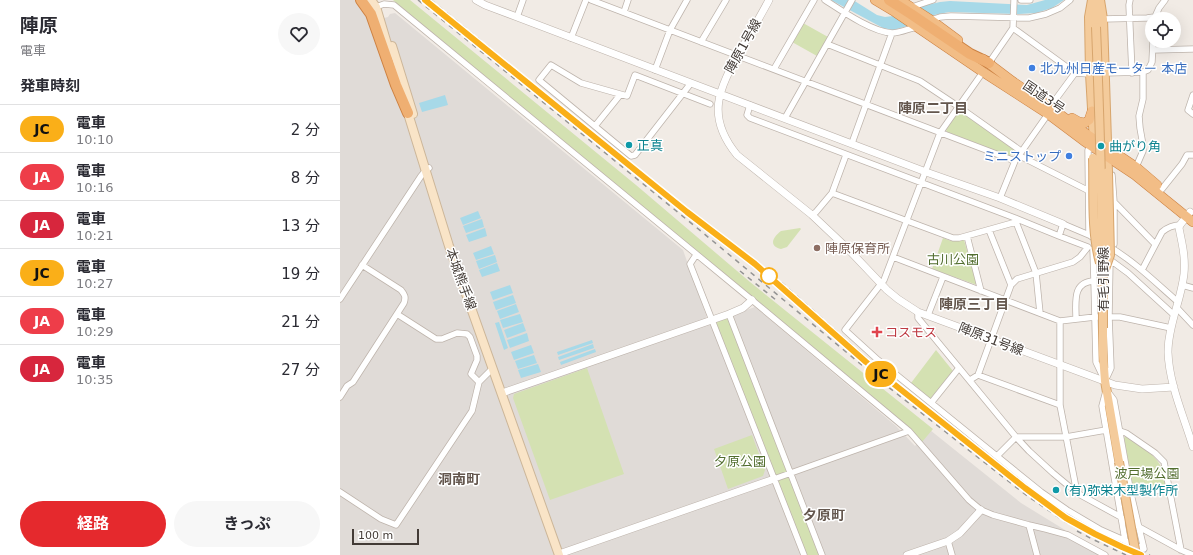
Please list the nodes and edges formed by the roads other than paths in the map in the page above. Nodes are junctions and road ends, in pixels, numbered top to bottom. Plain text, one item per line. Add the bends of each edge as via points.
1 (360, 0) edge
2 (476, 0) edge
3 (523, 0) edge
4 (586, 0) edge
5 (591, 0) edge
6 (628, 0) edge
7 (687, 0) edge
8 (726, 0) edge
9 (769, 0) edge
10 (814, 0) edge
11 (824, 0) edge
12 (852, 0) edge
13 (875, 0) edge
14 (933, 0) edge
15 (1021, 0) edge
16 (1030, 0) edge
17 (1070, 0) edge
18 (1092, 0) edge
19 (1095, 0) edge
20 (1100, 0) edge
21 (1130, 0) edge
22 (1165, 0) edge
23 (1014, 1) edge
24 (376, 3) edge
25 (895, 4) edge
26 (913, 8) junction
27 (624, 12) junction
28 (846, 12) junction
29 (1158, 12) edge
30 (1014, 16) junction
31 (517, 17) junction
32 (1145, 18) edge
33 (1103, 19) junction
34 (1130, 19) junction
35 (922, 23) junction
36 (1013, 28) junction
37 (670, 30) junction
38 (892, 33) junction
39 (571, 38) junction
40 (702, 42) junction
41 (827, 44) junction
42 (1193, 49) edge
43 (1153, 50) joint
44 (738, 56) junction
45 (989, 63) junction
46 (880, 64) junction
47 (774, 69) junction
48 (655, 70) junction
49 (983, 72) junction
50 (1142, 72) junction
51 (1076, 73) junction
52 (1105, 73) junction
53 (1132, 73) junction
54 (1090, 74) junction
55 (806, 81) junction
56 (691, 83) junction
57 (683, 94) junction
58 (720, 94) junction
59 (620, 95) junction
60 (1193, 95) edge
61 (710, 104) dead end
62 (866, 104) junction
63 (750, 106) junction
64 (959, 107) junction
65 (1049, 110) junction
66 (1092, 111) junction
67 (408, 113) junction
68 (1193, 114) edge
69 (785, 118) junction
70 (596, 126) junction
71 (940, 133) junction
72 (1094, 143) junction
73 (852, 144) junction
74 (1107, 153) junction
75 (846, 155) junction
76 (1193, 155) edge
77 (1018, 156) junction
78 (1136, 167) junction
79 (427, 169) junction
80 (926, 172) junction
81 (920, 183) junction
82 (1162, 189) junction
83 (1088, 192) junction
84 (832, 193) junction
85 (1000, 198) junction
86 (1114, 202) junction
87 (812, 215) junction
88 (1191, 216) edge
89 (1016, 220) junction
90 (906, 221) junction
91 (1063, 224) junction
92 (1180, 225) junction
93 (989, 230) junction
94 (1089, 235) junction
95 (967, 236) junction
96 (1059, 236) junction
97 (1155, 244) junction
98 (1090, 248) junction
99 (1114, 249) junction
100 (696, 255) junction
101 (893, 258) junction
102 (1110, 260) junction
103 (362, 266) junction
104 (1142, 270) junction
105 (1036, 273) junction
106 (1103, 276) junction
107 (943, 277) junction
108 (1094, 281) junction
109 (881, 284) junction
110 (1011, 285) junction
111 (1182, 285) junction
112 (1193, 288) edge
113 (981, 291) junction
114 (340, 299) edge
115 (752, 300) junction
116 (1006, 300) junction
117 (1176, 308) junction
118 (918, 312) junction
119 (1040, 313) junction
120 (397, 314) junction
121 (729, 314) junction
122 (928, 315) junction
123 (1109, 316) junction
124 (1096, 317) junction
125 (1076, 319) junction
126 (713, 320) junction
127 (1060, 321) junction
128 (1193, 325) edge
129 (1171, 328) junction
130 (991, 339) junction
131 (1060, 365) junction
132 (493, 368) junction
133 (959, 368) junction
134 (978, 374) junction
135 (970, 380) junction
136 (479, 382) junction
137 (1105, 386) junction
138 (1174, 387) junction
139 (503, 393) junction
140 (340, 397) edge
141 (931, 403) junction
142 (1060, 405) junction
143 (1106, 430) junction
144 (1191, 430) edge
145 (909, 431) junction
146 (1120, 431) junction
147 (1016, 436) junction
148 (1066, 436) junction
149 (1193, 447) edge
150 (997, 456) junction
151 (791, 473) junction
152 (774, 479) junction
153 (1170, 489) junction
154 (340, 492) edge
155 (1077, 493) junction
156 (1131, 494) junction
157 (981, 510) junction
158 (1121, 518) junction
159 (1029, 525) junction
160 (1139, 528) junction
161 (1125, 540) junction
162 (948, 541) junction
163 (1180, 550) junction
164 (561, 554) edge
165 (804, 555) edge
166 (822, 555) edge
167 (907, 555) edge
168 (913, 555) edge
169 (952, 555) edge
170 (1037, 555) edge
171 (1105, 555) edge
172 (1136, 555) edge
173 (1193, 555) edge

1 - 67 highway via 371,14
2 - 31 street
3 - 31 street
4 - 39 street
5 - 27 street
6 - 27 street
7 - 37 street
8 - 40 street
9 - 44 street, 陣原1号線
10 - 47 street
11 - 28 street
12 - 28 street
13 - 25 highway, 国道3号
14 - 26 street
15 - 16 street
17 - 30 street via 1046,14 1029,18
18 - 54 main road via 1089,17
19 - 106 main road, 有毛引野線, bridge
20 - 33 main road
21 - 34 street
22 - 29 street
23 - 30 street
24 - 67 main road, 本城熊手線
24 - 79 main road, 本城熊手線
24 - 100 street via 394,5
25 - 26 highway, 国道3号
25 - 35 highway
26 - 35 highway, 国道3号
27 - 37 street
28 - 38 street via 871,27
28 - 41 street
30 - 35 street via 951,16
30 - 36 street
31 - 39 street
32 - 34 street
33 - 34 street
33 - 52 main road
34 - 53 street
35 - 38 street
35 - 45 highway via 970,54
35 - 49 highway, 国道3号
36 - 45 street
36 - 51 street
37 - 40 street
37 - 48 street
38 - 46 street
39 - 48 street
40 - 44 street
41 - 46 street
41 - 55 street
42 - 43 street
43 - 50 street via 1148,70
44 - 47 street
44 - 58 street, 陣原1号線
45 - 65 highway, 国道3号
46 - 62 street
46 - 64 street via 920,81
47 - 55 street
48 - 56 street
49 - 64 street
49 - 65 highway, 国道3号
50 - 53 street
50 - 78 street via 1140,128 1143,151
51 - 54 street
51 - 65 street
52 - 53 street
52 - 74 main road
54 - 66 main road
55 - 62 street
55 - 69 street
56 - 57 street
56 - 58 street
57 - 59 street via 635,75 627,96
57 - 61 street
57 - 70 street via 635,155 631,156
58 - 63 street
58 - 87 street, 陣原31号線 via 719,117 730,147 744,162
59 - 70 street
59 - 70 street via 581,83 551,65 539,80
60 - 68 street via 1188,110
62 - 71 street
62 - 73 street
63 - 69 street
63 - 75 street via 747,115 750,118
64 - 71 street
64 - 77 street
65 - 66 highway via 1083,124 1089,120
65 - 72 highway, 国道3号
65 - 77 street
66 - 72 main road
67 - 79 main road, 本城熊手線
69 - 73 street
71 - 77 street
71 - 80 street
72 - 74 highway, 国道3号
72 - 83 street via 1088,150
72 - 106 main road, bridge via 1094,235
73 - 80 street
74 - 78 highway, 国道3号
74 - 86 street via 1111,165
74 - 88 highway, 国道3号
74 - 106 main road, bridge via 1110,256
75 - 81 street
75 - 84 street
76 - 82 street via 1187,156
77 - 83 street
77 - 85 street
78 - 82 highway, 国道3号
79 - 103 street
79 - 132 main road, 本城熊手線 via 449,246
79 - 139 main road, 本城熊手線
80 - 81 street
80 - 85 street
81 - 89 street
81 - 90 street
82 - 88 highway, 国道3号
83 - 86 street
83 - 94 street
84 - 87 street
84 - 90 street
85 - 91 street
86 - 97 street
86 - 99 street
87 - 109 street, 陣原31号線
88 - 92 street
89 - 93 street
89 - 96 street
89 - 105 street
90 - 95 street via 953,238
90 - 101 street
91 - 94 street
91 - 96 street
92 - 97 street via 1174,225 1162,232
92 - 111 street via 1184,263
93 - 95 street
93 - 110 street
94 - 99 street
95 - 113 street
96 - 98 street
97 - 104 street
98 - 102 street
98 - 105 street via 1073,262
98 - 108 street
99 - 104 street
100 - 115 street
100 - 126 street via 690,264
101 - 107 street
101 - 109 street
102 - 117 street
102 - 123 street
103 - 114 street
103 - 120 street via 405,295 404,303
104 - 117 street
105 - 110 street via 1017,279
105 - 119 street
106 - 137 main road, 有毛引野線, bridge via 1102,355
107 - 113 street
107 - 122 street
108 - 124 street
108 - 125 street via 1088,281 1076,293
109 - 118 street, 陣原31号線
109 - 141 street via 845,330
110 - 116 street
111 - 112 street
111 - 117 street
113 - 116 street
115 - 121 street via 743,308
115 - 145 street
116 - 119 street
116 - 130 street
117 - 128 street
117 - 129 street
118 - 122 street, 陣原31号線
118 - 133 street via 918,318
119 - 127 street
120 - 136 street via 436,339 457,333 467,334 477,356 471,374
120 - 140 street via 353,382
121 - 126 street
121 - 151 street
122 - 130 street, 陣原31号線
123 - 124 street
123 - 129 street
123 - 137 street via 1111,368
124 - 125 street
124 - 137 street via 1096,362
125 - 127 street
126 - 139 street
126 - 152 street
127 - 131 street
129 - 138 street via 1168,353
130 - 131 street, 陣原31号線
130 - 134 street
131 - 137 street, 陣原31号線
131 - 142 street
132 - 136 street
132 - 139 main road, 本城熊手線
133 - 135 street
133 - 141 street
134 - 135 street
134 - 142 street
135 - 147 street
136 - 154 street via 472,411 396,525 381,519
137 - 138 street, 陣原31号線 via 1142,389
137 - 143 street via 1102,406
137 - 146 street via 1114,400
137 - 172 main road, 有毛引野線, bridge
138 - 144 street
139 - 164 main road, 本城熊手線
141 - 150 street
142 - 148 street
143 - 148 street
143 - 158 street
144 - 149 street
145 - 151 street
145 - 157 street via 969,500
146 - 153 street via 1155,453 1164,462
146 - 156 street
147 - 148 street
147 - 150 street
147 - 155 street via 1029,451
148 - 155 street
150 - 161 street via 1067,510 1101,530
151 - 152 street
151 - 166 street
152 - 164 street
152 - 165 street
153 - 156 street
153 - 163 street
155 - 158 street
156 - 160 street
157 - 159 street
157 - 162 street via 960,533
158 - 160 street
158 - 161 street
159 - 170 street
159 - 171 street via 1068,535
160 - 161 street via 1144,549
160 - 163 street
162 - 167 street
162 - 168 street
162 - 169 street
163 - 173 street

